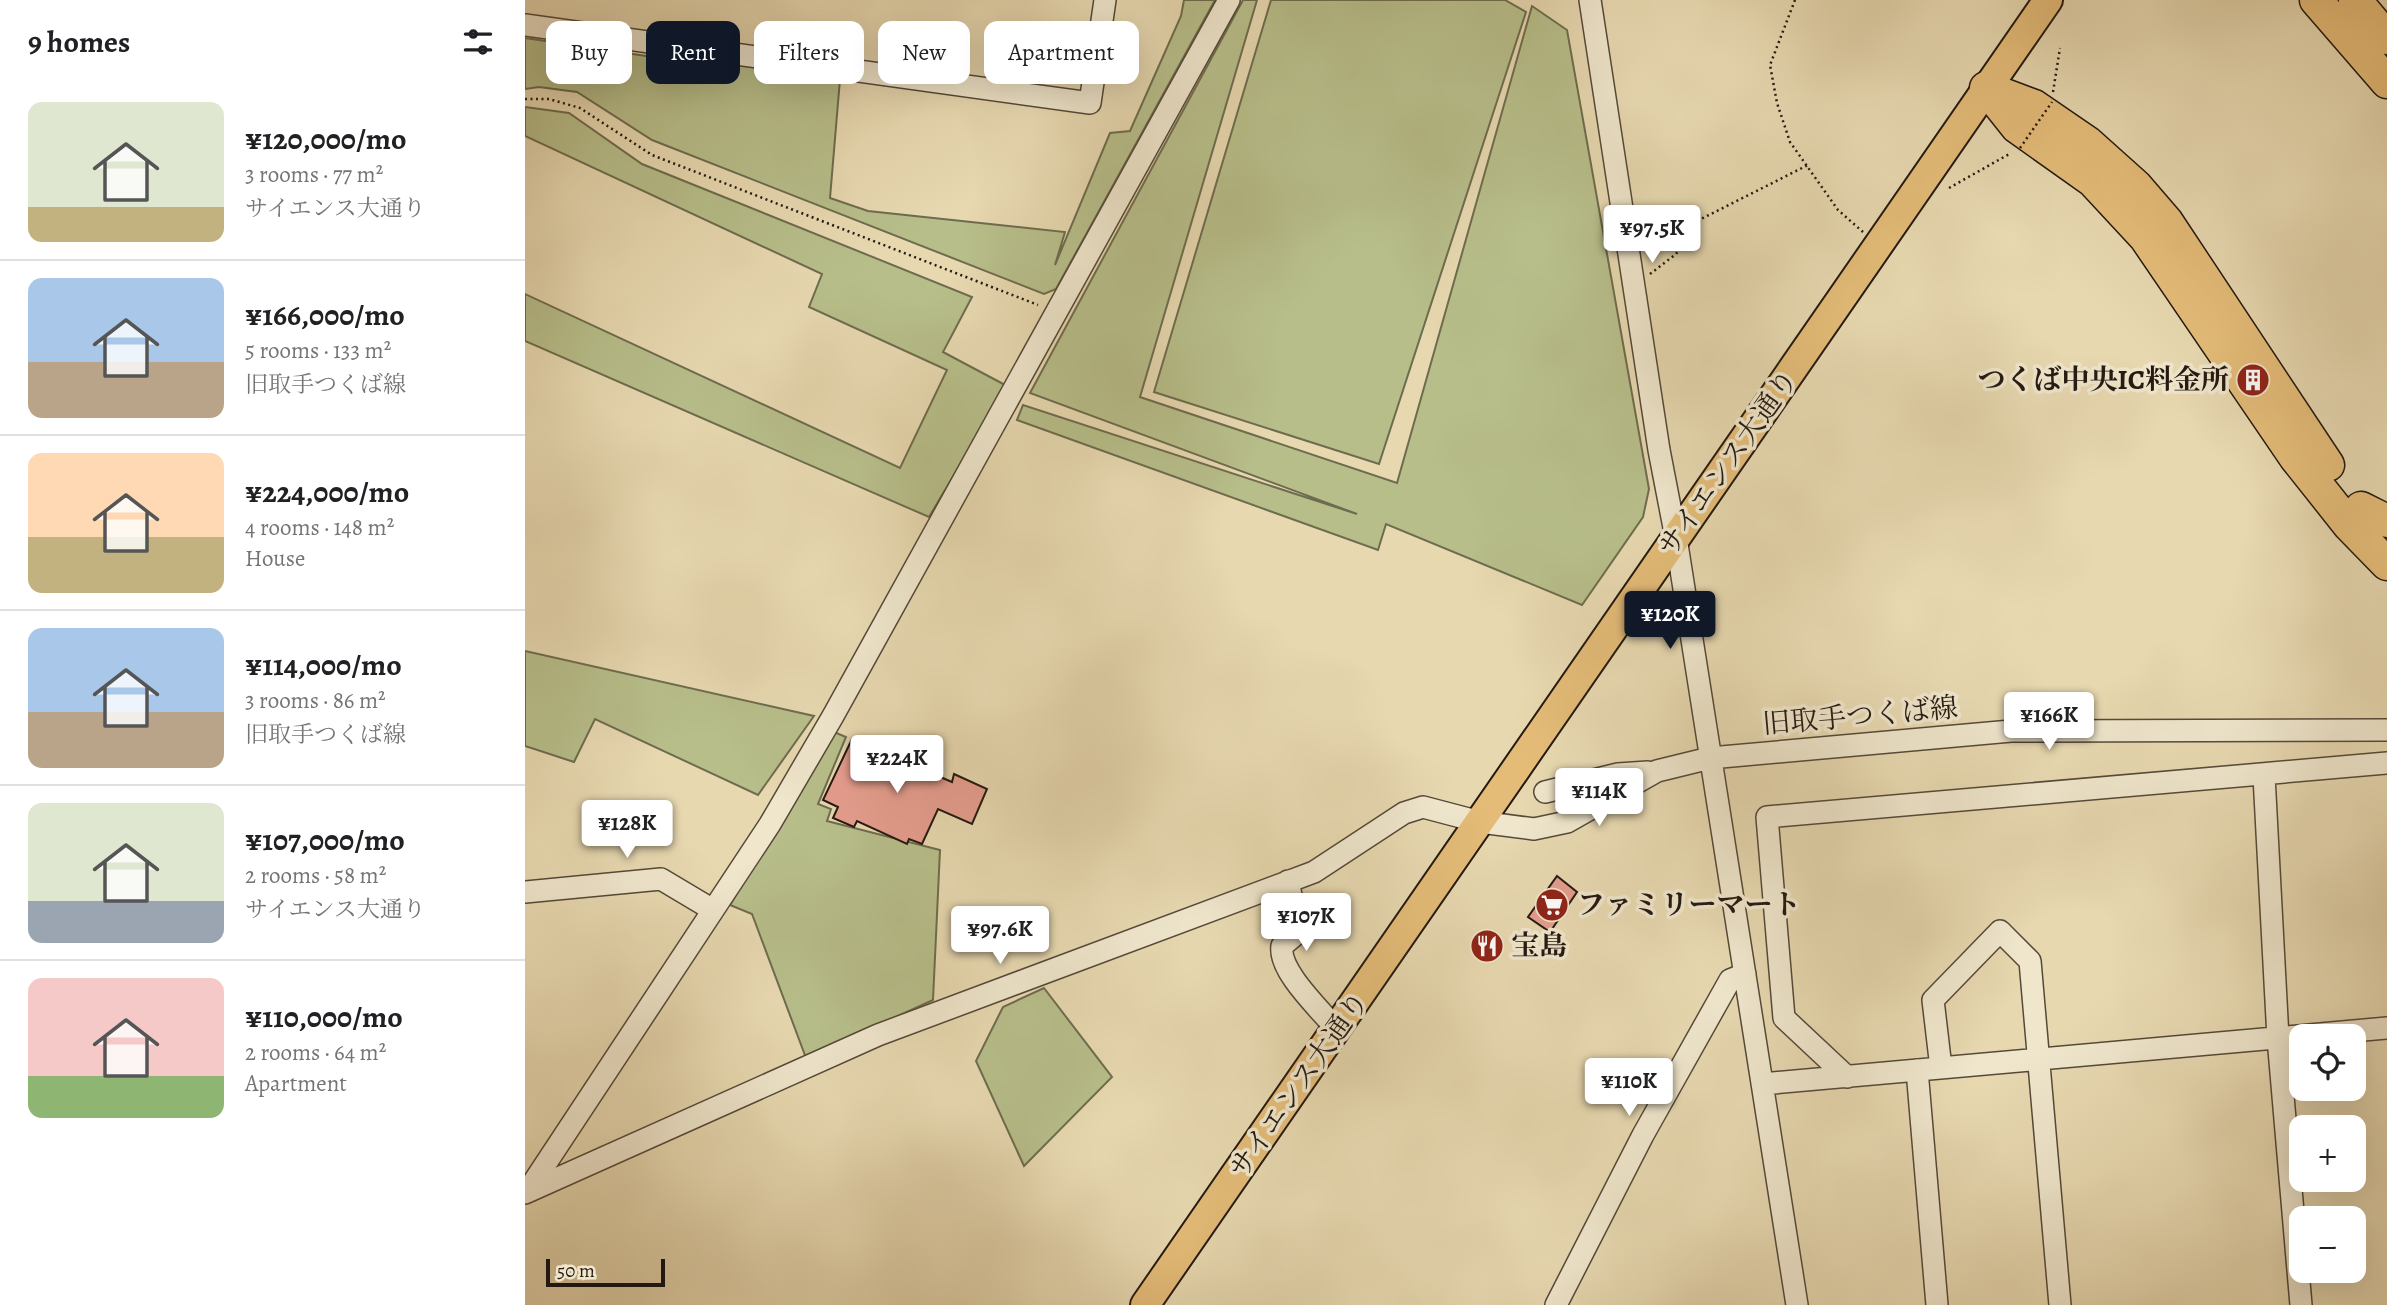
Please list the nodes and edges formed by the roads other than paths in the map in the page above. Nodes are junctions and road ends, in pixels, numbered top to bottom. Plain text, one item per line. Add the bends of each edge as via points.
1 (1105, 0) edge
2 (1229, 0) edge
3 (1590, 0) edge
4 (2048, 0) edge
5 (2316, 0) edge
6 (2355, 0) edge
7 (2365, 0) edge
8 (2387, 24) edge
9 (525, 25) edge
10 (2387, 38) edge
11 (2387, 82) edge
12 (1986, 88) junction
13 (2374, 515) edge
14 (1676, 538) junction
15 (2387, 540) edge
16 (2387, 564) edge
17 (2387, 730) edge
18 (1710, 758) junction
19 (2387, 763) edge
20 (1657, 771) junction
21 (2264, 776) junction
22 (1545, 792) dead end
23 (1480, 822) junction
24 (1288, 881) junction
25 (525, 892) edge
26 (713, 910) junction
27 (1745, 974) junction
28 (2387, 1028) edge
29 (1337, 1030) junction
30 (2278, 1038) junction
31 (2039, 1059) junction
32 (1941, 1068) junction
33 (1917, 1070) junction
34 (1847, 1077) junction
35 (1762, 1084) junction
36 (526, 1193) edge
37 (1145, 1305) edge
38 (1556, 1305) edge
39 (1797, 1305) edge
40 (1937, 1305) edge
41 (2060, 1305) edge
42 (2301, 1305) edge

1 - 9 street via 1090,103
2 - 26 street via 833,716
3 - 14 street via 1658,450
4 - 12 main road, サイエンス大通り
5 - 11 highway
6 - 10 highway
7 - 8 highway
12 - 13 highway via 2034,106 2088,143 2136,186 2167,222 2315,449
12 - 14 main road, サイエンス大通り
12 - 16 highway via 2017,127 2093,180 2145,236 2295,457
13 - 15 highway
14 - 18 street
14 - 23 main road, サイエンス大通り
17 - 18 street, 旧取手つくば線 via 2011,731
18 - 20 street, 旧取手つくば線
18 - 27 street
19 - 21 street
20 - 22 street via 1618,774
20 - 23 street, 旧取手つくば線 via 1552,827
21 - 30 street
21 - 34 street via 1767,817 1784,1018
23 - 24 street, 旧取手つくば線 via 1423,807 1404,813 1314,872
23 - 29 main road, サイエンス大通り
24 - 29 street via 1297,923 1295,935 1282,946 1280,956
24 - 36 street, 旧取手つくば線 via 878,1035
25 - 26 street via 661,879
26 - 36 street
27 - 35 street
27 - 38 street via 1730,980 1643,1135
28 - 30 street
29 - 37 main road, サイエンス大通り
30 - 31 street
30 - 42 street
31 - 32 street
31 - 32 street via 2031,961 2000,931 1933,1000
31 - 41 street
32 - 33 street
33 - 34 street
33 - 40 street
34 - 35 street
35 - 39 street

